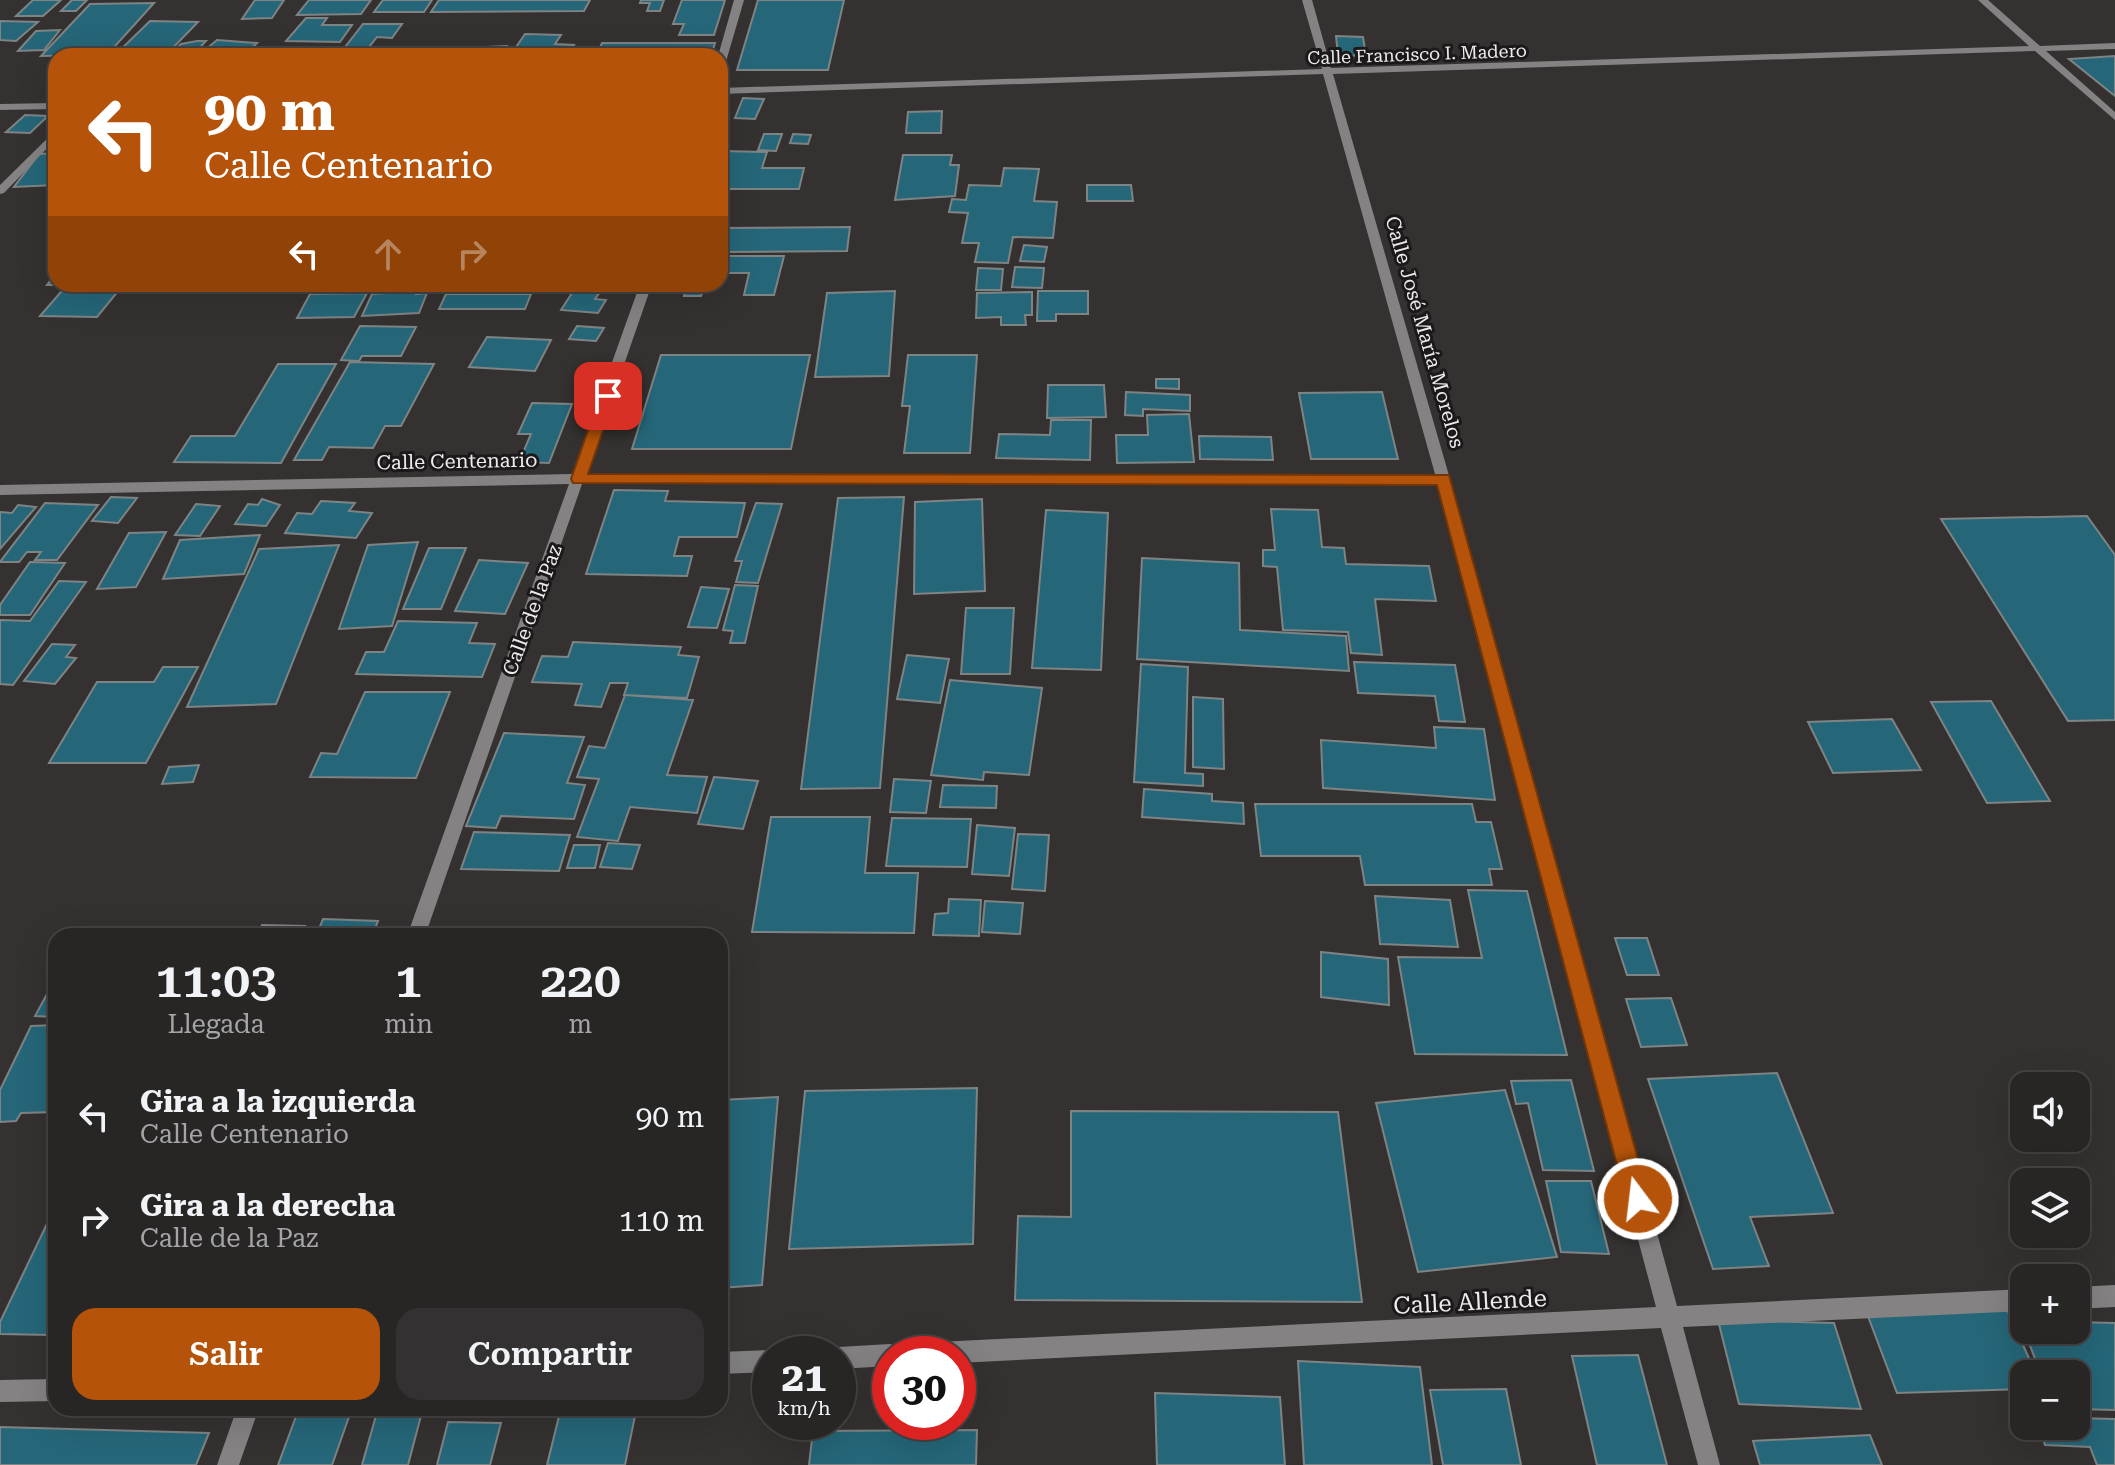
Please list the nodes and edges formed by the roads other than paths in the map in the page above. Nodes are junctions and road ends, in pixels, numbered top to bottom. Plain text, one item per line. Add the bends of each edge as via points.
1 (739, 0) edge
2 (1307, 0) edge
3 (1983, 0) edge
4 (2115, 46) edge
5 (725, 48) edge
6 (2037, 49) junction
7 (1329, 74) junction
8 (728, 91) edge
9 (48, 106) edge
10 (0, 107) edge
11 (2115, 117) edge
12 (48, 141) edge
13 (0, 191) edge
14 (643, 292) edge
15 (579, 479) junction
16 (1443, 479) junction
17 (0, 490) edge
18 (419, 928) edge
19 (2115, 1296) edge
20 (2090, 1297) edge
21 (2010, 1301) edge
22 (1670, 1319) junction
23 (976, 1351) edge
24 (752, 1362) edge
25 (728, 1363) edge
26 (48, 1390) edge
27 (0, 1391) edge
28 (245, 1416) edge
29 (228, 1465) edge
30 (1709, 1465) edge

1 - 5 street
2 - 7 street, Calle José María Morelos
3 - 6 street
4 - 6 street, Calle Francisco I. Madero
6 - 7 street, Calle Francisco I. Madero
6 - 11 street
7 - 8 street, Calle Francisco I. Madero
7 - 16 street, Calle José María Morelos
9 - 10 street
12 - 13 street
14 - 15 street, Calle de la Paz
15 - 16 street, Calle Centenario
15 - 17 street, Calle Centenario
15 - 18 street, Calle de la Paz
16 - 22 street, Calle José María Morelos
19 - 20 street
21 - 22 street, Calle Allende
22 - 23 street, Calle Allende
22 - 30 street, Calle José María Morelos
24 - 25 street
26 - 27 street
28 - 29 street

